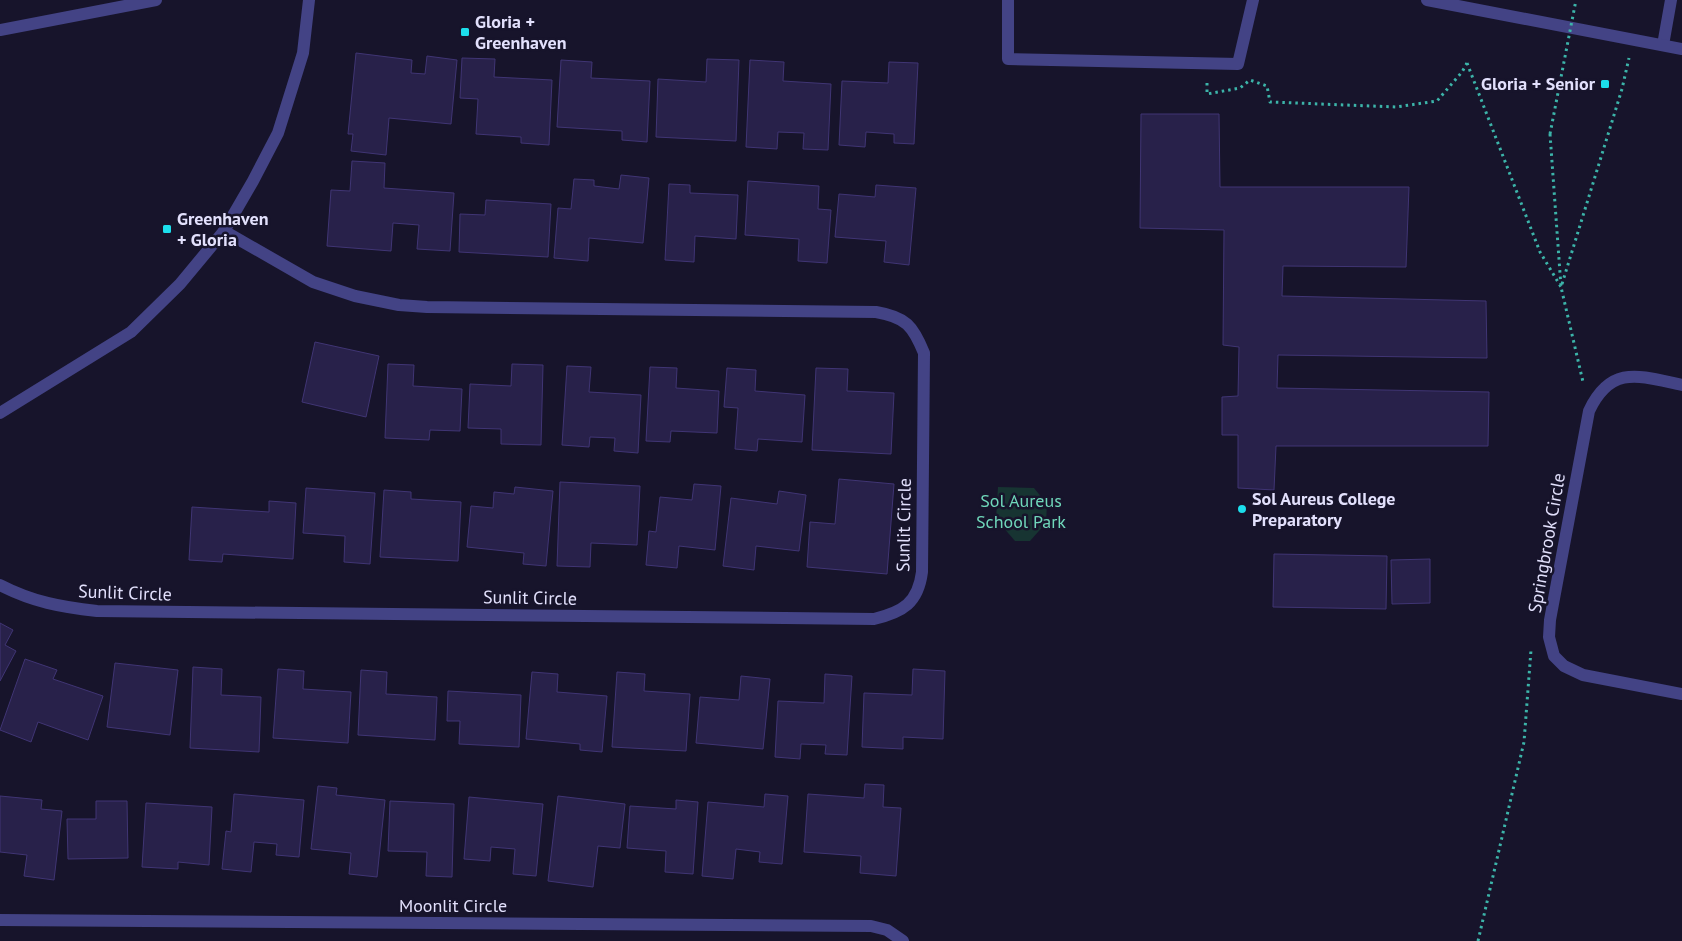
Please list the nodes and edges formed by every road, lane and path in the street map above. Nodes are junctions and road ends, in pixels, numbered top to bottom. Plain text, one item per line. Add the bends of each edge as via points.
1 (156, 0) edge
2 (309, 0) edge
3 (1008, 0) edge
4 (1252, 0) edge
5 (1428, 0) edge
6 (1576, 0) edge
7 (1671, 0) edge
8 (0, 30) edge
9 (1634, 40) junction
10 (1663, 45) junction
11 (1682, 49) edge
12 (1207, 94) dead end
13 (224, 231) junction
14 (1561, 287) junction
15 (1584, 380) dead end
16 (1682, 385) edge
17 (0, 413) edge
18 (0, 585) edge
19 (1530, 652) dead end
20 (1682, 694) edge
21 (0, 920) edge
22 (902, 941) edge
23 (1478, 941) edge

1 - 8 street
2 - 13 street via 303,53 278,133
3 - 4 street via 1008,59 1238,64
5 - 9 street
6 - 14 path, bridge via 1550,134
7 - 10 street
9 - 10 street
9 - 14 path
10 - 11 street
12 - 14 path via 1240,88 1250,80 1267,86 1270,102 1396,107 1437,102 1467,63 1540,252
13 - 17 street via 180,284 130,332
13 - 18 street, Sunlit Circle via 313,282 355,296 399,305 876,312 898,318 917,334 924,353 922,572 914,596 905,608 874,619 127,612 61,607 21,596
14 - 15 path
16 - 20 street, Springbrook Circle via 1636,376 1620,379 1596,397 1589,411 1549,637 1554,656 1564,666 1582,675
19 - 23 path via 1524,742
21 - 22 street, Moonlit Circle via 871,926 887,930

